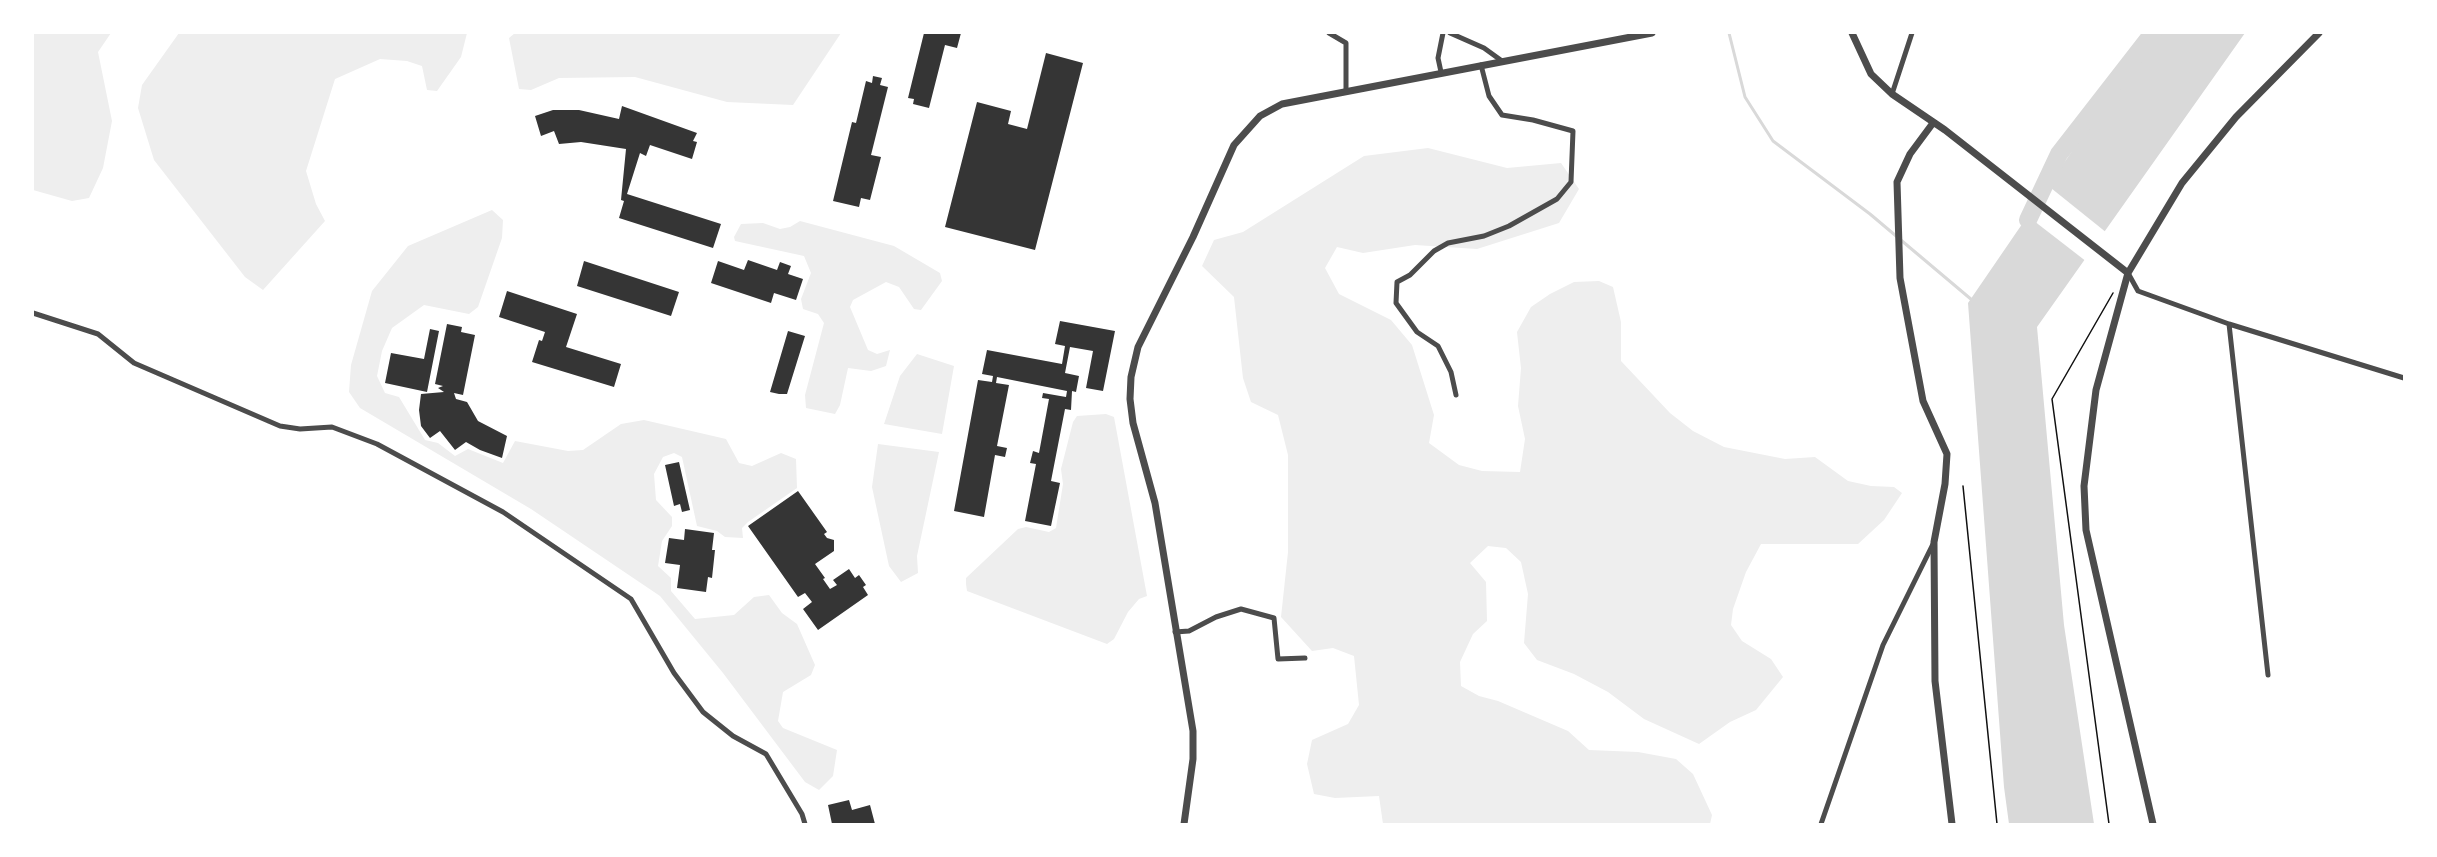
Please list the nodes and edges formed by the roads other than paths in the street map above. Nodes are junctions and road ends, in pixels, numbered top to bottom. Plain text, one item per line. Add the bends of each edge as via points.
1 (1329, 33) edge
2 (1443, 33) edge
3 (1450, 33) edge
4 (1652, 33) edge
5 (1852, 33) edge
6 (1912, 33) edge
7 (2319, 33) edge
8 (1502, 61) junction
9 (1481, 65) junction
10 (1442, 72) junction
11 (1346, 91) junction
12 (1892, 94) junction
13 (1934, 123) junction
14 (2128, 273) junction
15 (33, 313) edge
16 (2229, 324) junction
17 (2404, 378) edge
18 (1456, 395) dead end
19 (1934, 542) junction
20 (1175, 632) junction
21 (1305, 658) dead end
22 (2268, 675) dead end
23 (805, 824) edge
24 (1184, 824) edge
25 (1821, 824) edge
26 (1952, 824) edge
27 (2153, 824) edge

1 - 11 street via 1346,43
2 - 10 street via 1438,58
3 - 8 street
4 - 8 street
5 - 12 street via 1871,74
6 - 12 street
7 - 14 street via 2236,117 2182,183
8 - 9 street
9 - 10 street
9 - 18 street via 1489,96 1502,115 1573,131 1571,182 1557,199 1509,226 1448,243 1396,282 1396,303 1417,332 1438,346 1451,372
10 - 11 street
11 - 20 street via 1282,104 1245,129 1223,166 1193,237 1138,347 1130,399 1138,447 1155,503
12 - 13 street
13 - 14 street
13 - 19 street via 1910,154 1897,182 1900,278 1923,401 1947,454
14 - 16 street via 2138,291
14 - 27 street via 2096,390 2084,513
15 - 23 street via 98,334 134,363 280,426 332,428 377,444 503,512 631,599 674,673 703,712 733,736 766,754
16 - 17 street
16 - 22 street
19 - 25 street via 1882,645
19 - 26 street via 1935,681
20 - 21 street via 1190,632 1241,609 1274,618 1278,659
20 - 24 street via 1192,731 1193,759

